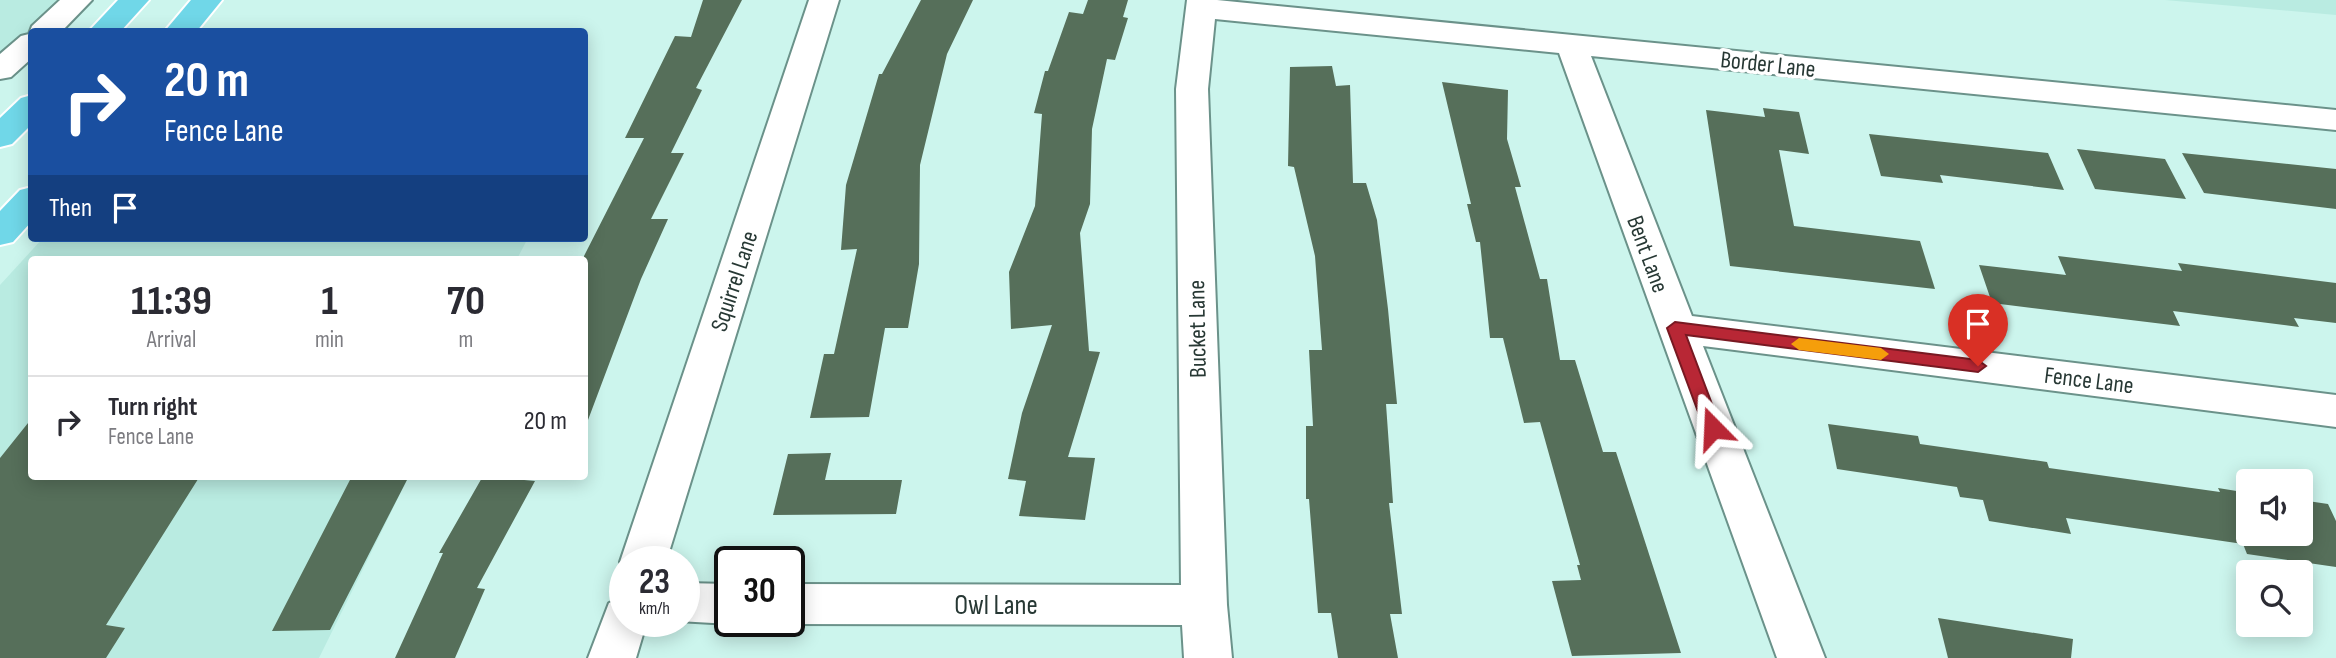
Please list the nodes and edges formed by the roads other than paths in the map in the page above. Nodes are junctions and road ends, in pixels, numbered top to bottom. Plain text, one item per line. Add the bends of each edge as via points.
1 (77, 0) edge
2 (134, 0) edge
3 (207, 0) edge
4 (824, 0) edge
5 (1201, 5) edge
6 (47, 28) edge
7 (107, 28) edge
8 (182, 28) edge
9 (28, 45) edge
10 (1571, 45) junction
11 (0, 70) edge
12 (28, 95) edge
13 (28, 109) edge
14 (0, 119) edge
15 (2336, 120) edge
16 (0, 137) edge
17 (28, 202) edge
18 (0, 233) edge
19 (1675, 328) junction
20 (2336, 411) edge
21 (648, 546) edge
22 (805, 604) edge
23 (1204, 605) junction
24 (619, 637) edge
25 (612, 658) edge
26 (1208, 658) edge
27 (1801, 658) edge

1 - 6 street
2 - 7 main road
3 - 8 main road
4 - 21 street, Squirrel Lane
5 - 10 street, Border Lane
5 - 23 street, Bucket Lane via 1192,89
9 - 11 street
10 - 15 street, Border Lane
10 - 19 street, Bent Lane
12 - 14 main road
13 - 16 main road
17 - 18 main road
19 - 20 street, Fence Lane
19 - 27 street, Bent Lane
22 - 23 street, Owl Lane
23 - 26 street, Bucket Lane
24 - 25 street

